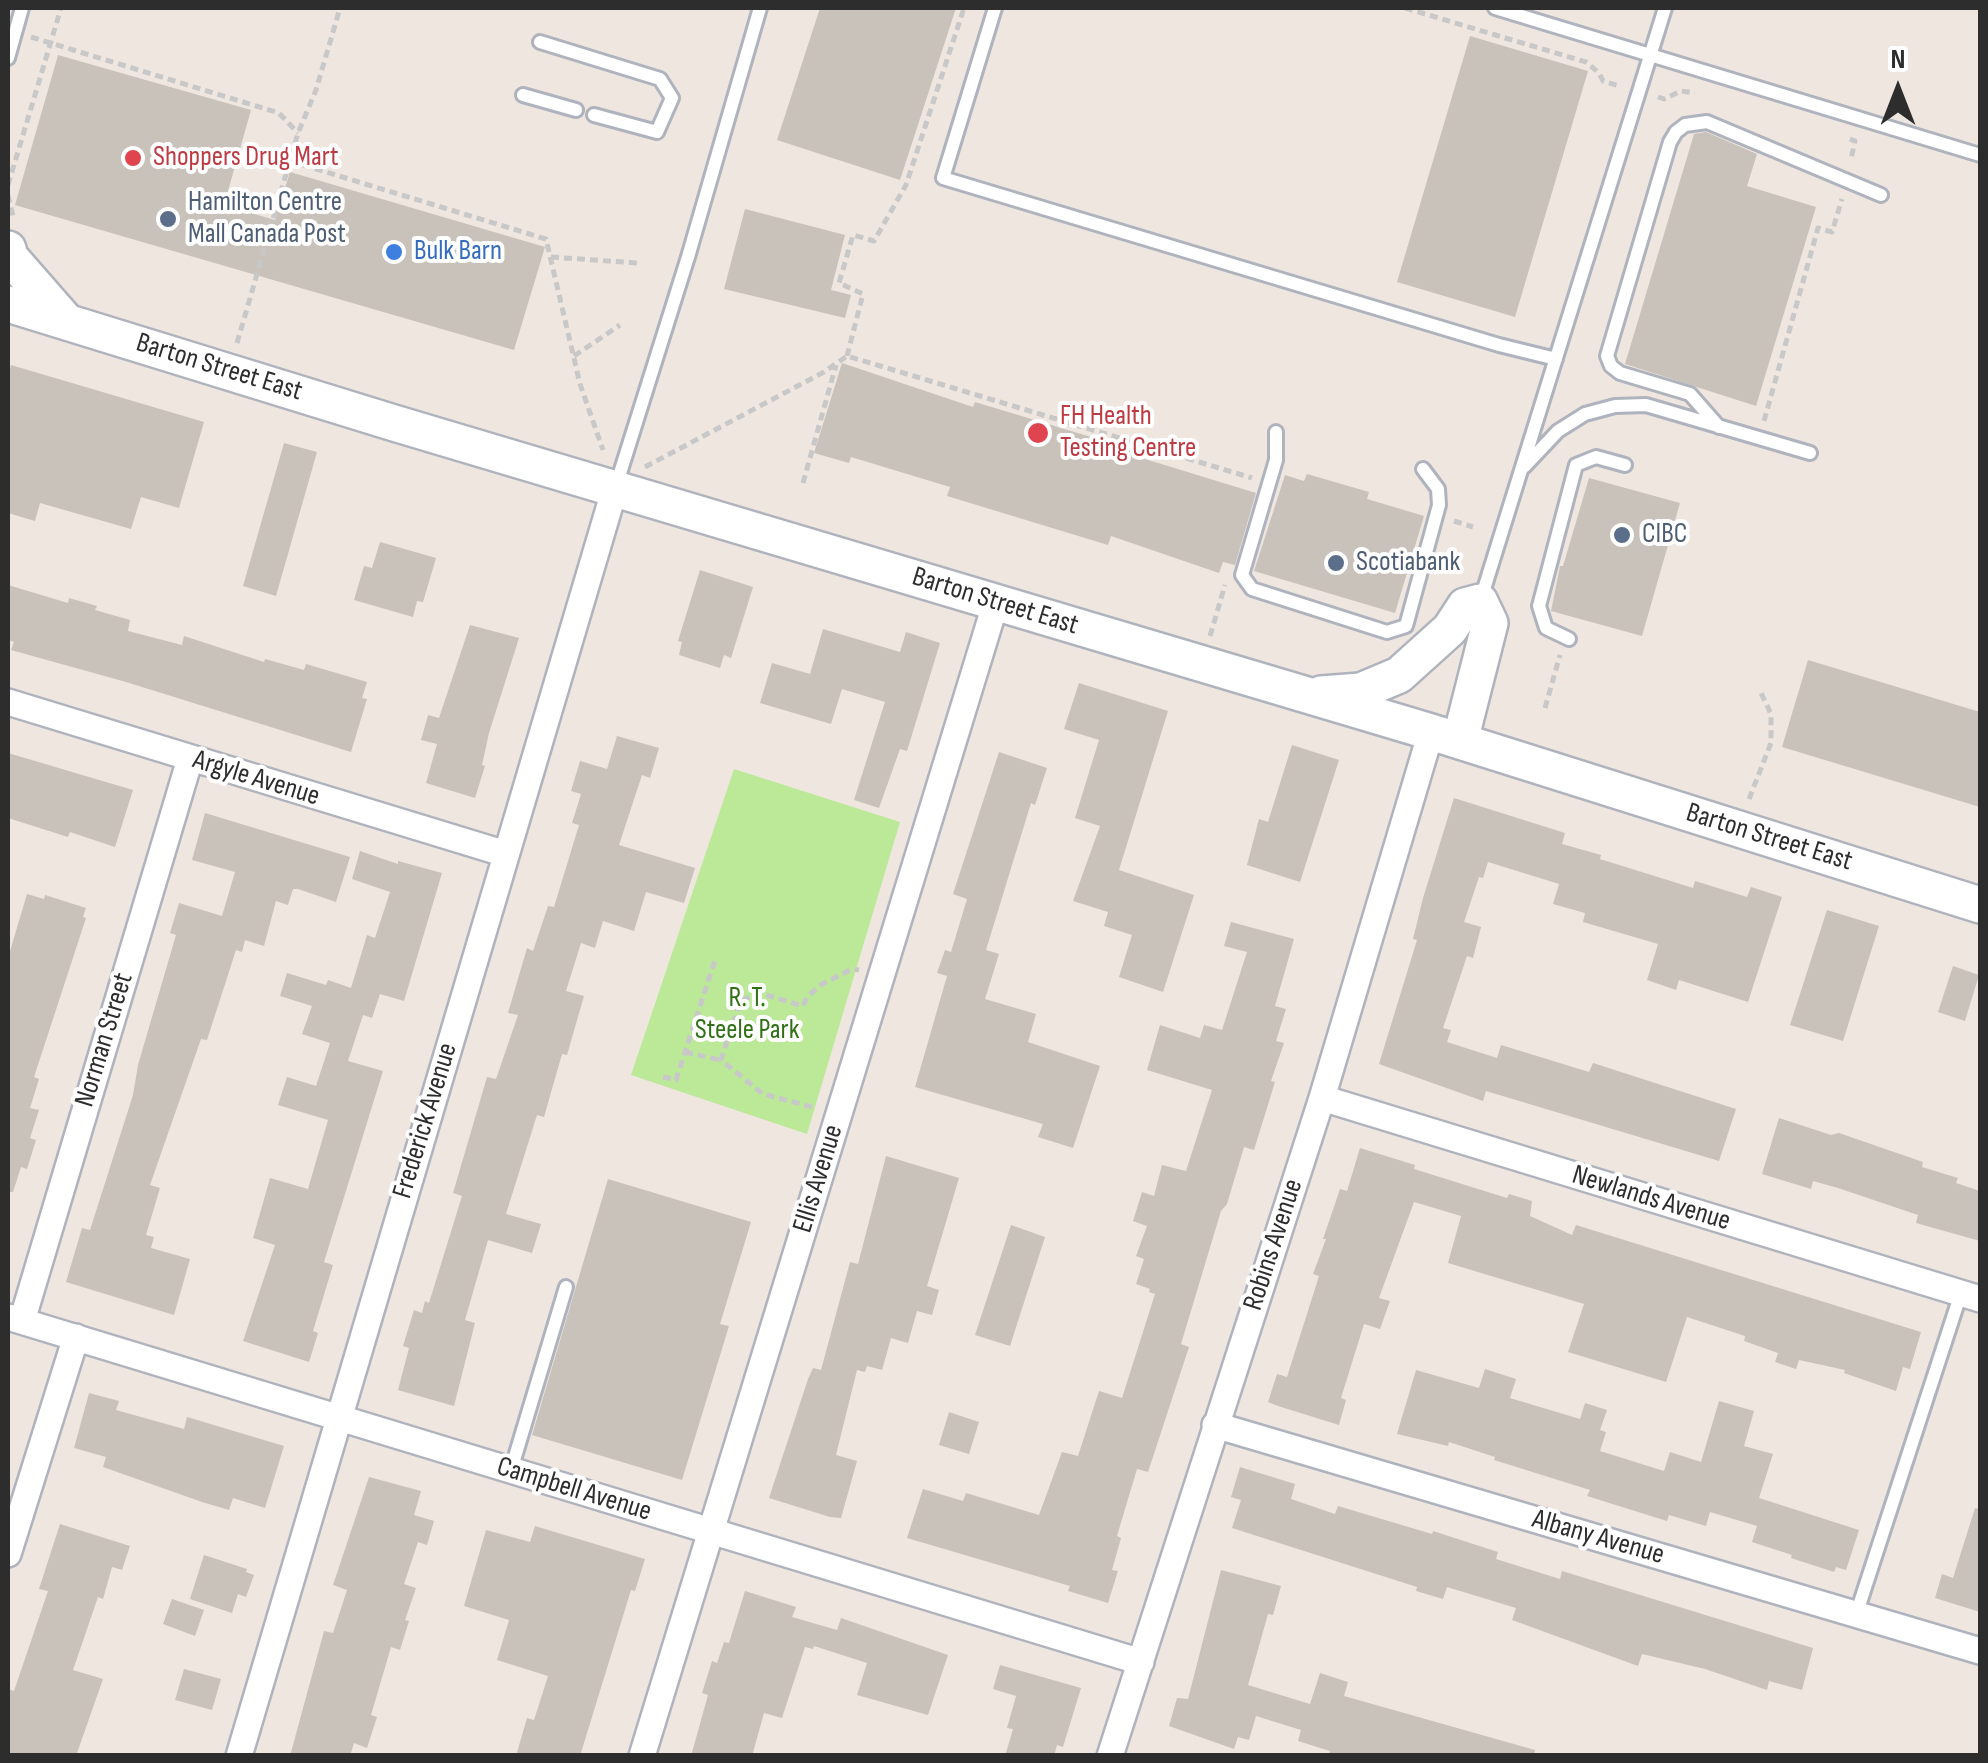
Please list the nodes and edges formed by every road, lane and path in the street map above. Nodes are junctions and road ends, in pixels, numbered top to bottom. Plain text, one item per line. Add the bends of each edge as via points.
1 (22, 8) edge
2 (61, 8) edge
3 (340, 8) edge
4 (760, 8) edge
5 (964, 8) edge
6 (995, 8) edge
7 (1405, 8) edge
8 (1495, 8) edge
9 (1664, 8) edge
10 (15, 33) junction
11 (51, 42) junction
12 (540, 42) dead end
13 (1651, 54) junction
14 (8, 58) edge
15 (1640, 92) junction
16 (524, 95) dead end
17 (1708, 97) dead end
18 (576, 110) dead end
19 (594, 115) dead end
20 (298, 133) junction
21 (1836, 135) dead end
22 (1980, 155) edge
23 (290, 162) junction
24 (1848, 181) junction
25 (8, 185) edge
26 (1881, 195) dead end
27 (8, 249) edge
28 (550, 257) junction
29 (638, 262) dead end
30 (8, 304) edge
31 (67, 322) junction
32 (620, 325) dead end
33 (574, 356) junction
34 (846, 356) junction
35 (1556, 359) junction
36 (837, 362) junction
37 (229, 370) junction
38 (1720, 427) junction
39 (1276, 432) dead end
40 (1759, 439) junction
41 (1810, 454) dead end
42 (1625, 465) dead end
43 (1424, 469) dead end
44 (1522, 469) junction
45 (1258, 480) dead end
46 (803, 483) dead end
47 (616, 488) junction
48 (1226, 580) dead end
49 (996, 602) junction
50 (1480, 602) junction
51 (1569, 639) joint
52 (1203, 664) junction
53 (1760, 693) dead end
54 (1308, 695) junction
55 (8, 702) edge
56 (1545, 708) dead end
57 (1446, 736) junction
58 (190, 759) junction
59 (1738, 828) junction
60 (506, 854) junction
61 (1980, 905) edge
62 (716, 957) dead end
63 (881, 975) junction
64 (685, 1052) junction
65 (722, 1060) junction
66 (663, 1077) dead end
67 (1322, 1098) junction
68 (838, 1117) junction
69 (566, 1286) dead end
70 (1971, 1296) edge
71 (14, 1319) edge
72 (76, 1337) junction
73 (338, 1416) junction
74 (1215, 1425) junction
75 (510, 1470) junction
76 (712, 1532) junction
77 (8, 1554) edge
78 (1856, 1614) junction
79 (1980, 1652) edge
80 (1141, 1662) junction
81 (1120, 1753) edge
82 (239, 1756) edge
83 (642, 1756) edge

1 - 10 lane
2 - 11 path
3 - 20 path
4 - 47 lane
5 - 34 path via 906,185 874,241 854,235 839,283 863,294
6 - 35 lane via 943,178
7 - 15 path via 1586,62 1603,80
8 - 13 lane
9 - 13 lane
10 - 11 path
10 - 14 lane
11 - 20 path via 279,112
11 - 25 path
12 - 19 lane via 660,78 672,98 657,132
13 - 15 lane
13 - 22 lane
15 - 17 path via 1664,99 1681,92
15 - 35 lane
16 - 18 lane
20 - 23 path
21 - 24 path via 1855,141
23 - 28 path via 546,239
23 - 37 path
24 - 26 lane
24 - 38 lane via 1707,122 1685,126 1670,142 1607,356 1620,373 1690,394
24 - 40 path via 1832,232 1818,228
27 - 31 main road
28 - 29 path
28 - 33 path
30 - 31 main road, Barton Street East
31 - 37 main road, Barton Street East
32 - 33 path
33 - 47 path
34 - 36 path
34 - 45 path
35 - 44 lane
36 - 46 path
36 - 47 path via 655,459
37 - 47 main road, Barton Street East
38 - 40 lane
38 - 44 lane via 1646,405 1614,406 1558,431
39 - 43 lane via 1276,460 1242,575 1252,588 1387,632 1406,626 1439,505 1438,489
40 - 41 lane
42 - 51 lane via 1596,458 1576,465 1539,606 1546,628
44 - 50 lane
47 - 49 main road, Barton Street East
47 - 60 street, Frederick Avenue
48 - 52 path
49 - 52 main road, Barton Street East
49 - 63 street, Ellis Avenue
50 - 54 main road via 1464,606 1450,629 1398,676 1361,691
50 - 57 main road via 1490,623
51 - 56 path
52 - 54 main road, Barton Street East
53 - 59 path via 1771,714 1771,744
54 - 57 main road, Barton Street East
55 - 58 street, Argyle Avenue
57 - 59 main road, Barton Street East
57 - 67 street, Robins Avenue
58 - 60 street, Argyle Avenue
58 - 71 street, Norman Street
59 - 61 main road, Barton Street East
60 - 73 street, Frederick Avenue
62 - 64 path
63 - 65 path via 852,969 822,984 803,1006 758,992 740,1001
63 - 68 street, Ellis Avenue
64 - 65 path
64 - 66 path via 676,1080
65 - 68 path via 762,1094
67 - 70 street, Newlands Avenue
67 - 74 street, Robins Avenue
68 - 76 street, Ellis Avenue
69 - 75 lane
70 - 78 lane
71 - 72 street, Campbell Avenue
72 - 73 street, Campbell Avenue
72 - 77 street
73 - 75 street, Campbell Avenue
73 - 82 street, Frederick Avenue
74 - 78 street, Albany Avenue
74 - 80 street, Robins Avenue
75 - 76 street, Campbell Avenue
76 - 80 street, Campbell Avenue
76 - 83 street, Ellis Avenue
78 - 79 street, Albany Avenue
80 - 81 street, Robins Avenue

